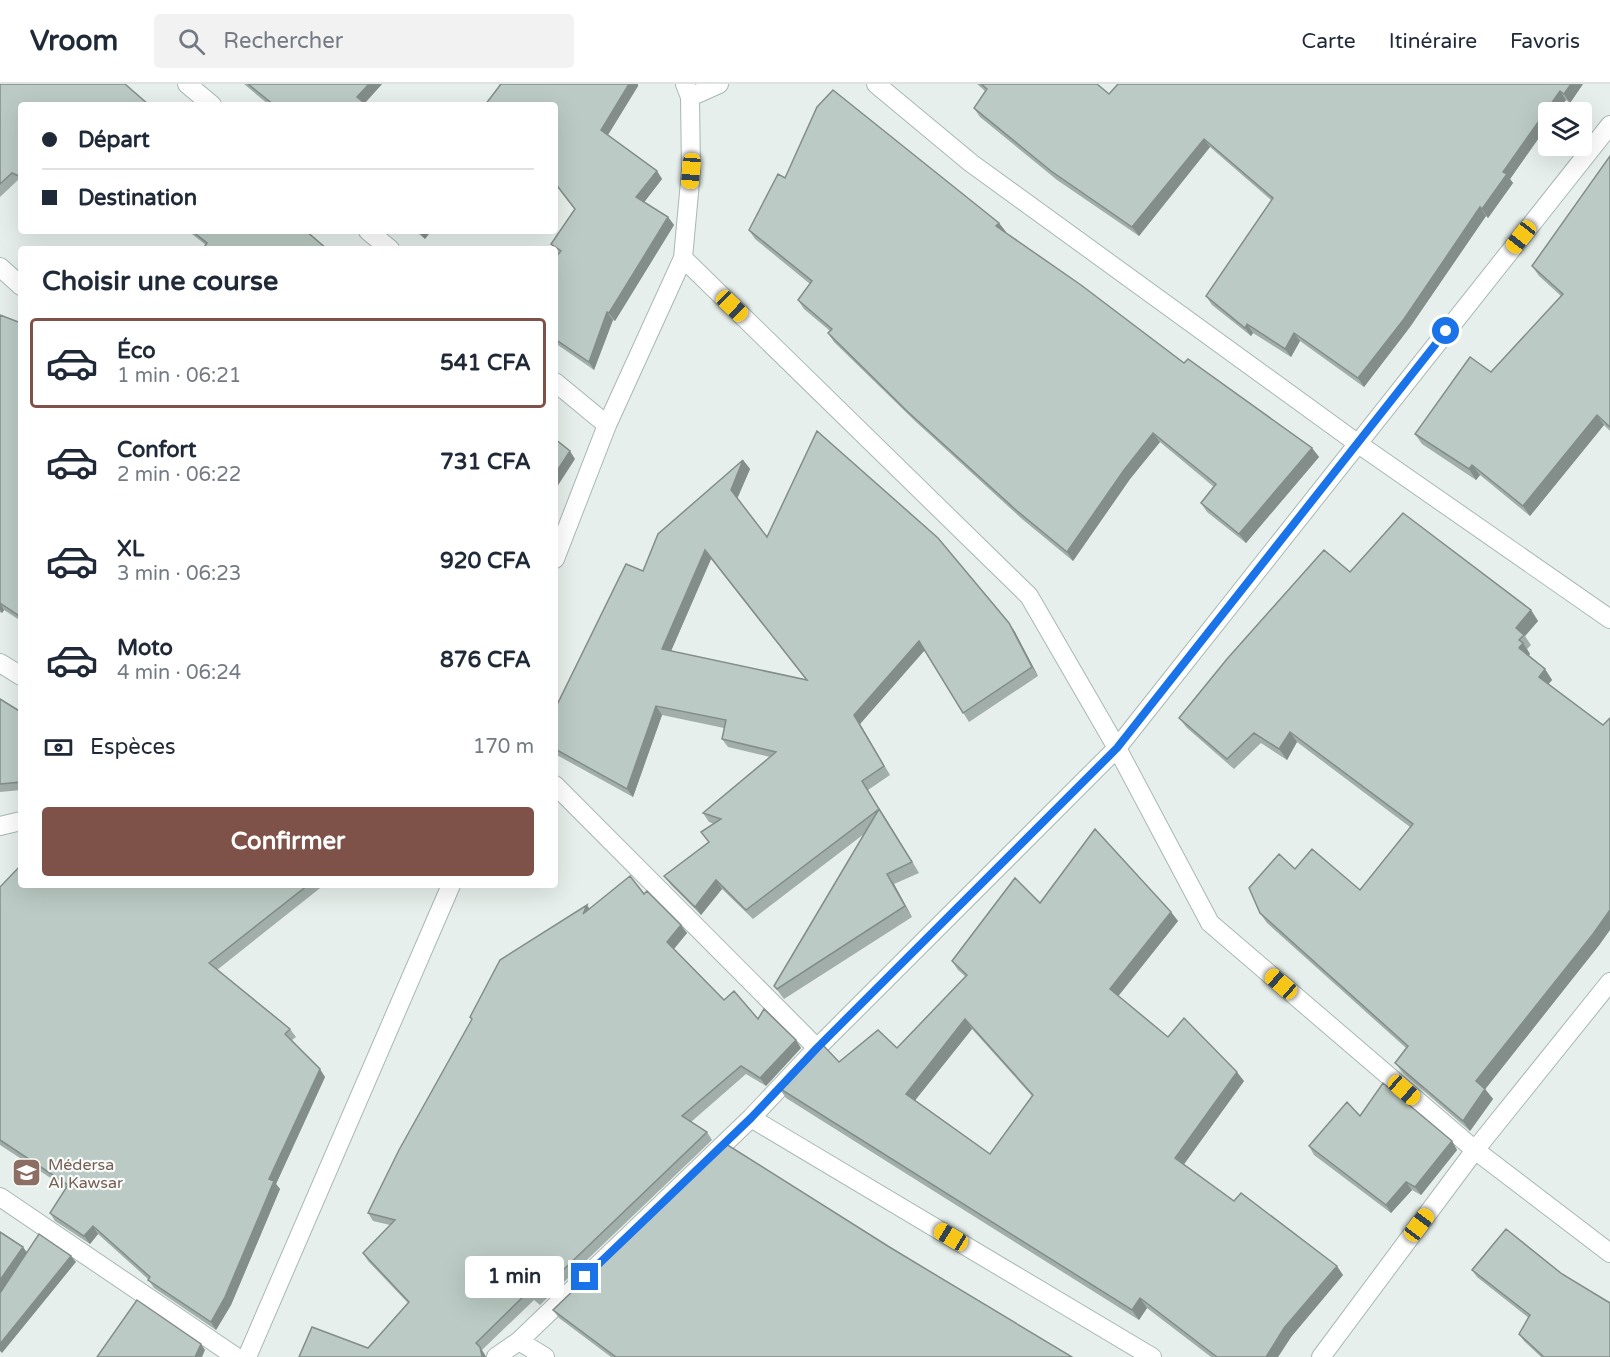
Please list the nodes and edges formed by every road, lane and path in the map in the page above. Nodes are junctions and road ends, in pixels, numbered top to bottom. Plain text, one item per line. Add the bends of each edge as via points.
1 (187, 84) edge
2 (720, 84) edge
3 (876, 84) edge
4 (688, 91) edge
5 (208, 102) edge
6 (1610, 124) edge
7 (372, 234) edge
8 (386, 246) edge
9 (683, 258) junction
10 (0, 267) edge
11 (18, 283) edge
12 (558, 384) edge
13 (607, 425) junction
14 (1357, 443) junction
15 (558, 551) edge
16 (1610, 619) edge
17 (0, 663) edge
18 (18, 674) edge
19 (1117, 748) junction
20 (558, 788) edge
21 (18, 822) edge
22 (0, 826) edge
23 (450, 888) edge
24 (1610, 982) edge
25 (817, 1048) junction
26 (751, 1118) junction
27 (1475, 1150) junction
28 (0, 1197) edge
29 (1610, 1253) edge
30 (519, 1341) junction
31 (236, 1357) edge
32 (247, 1357) edge
33 (496, 1357) edge
34 (544, 1357) edge
35 (1152, 1357) edge
36 (1321, 1357) edge

1 - 5 street
2 - 4 street
3 - 14 street via 971,162
4 - 9 street via 691,171
6 - 14 street
7 - 8 street
9 - 13 street
9 - 19 street via 1029,596
10 - 11 street
12 - 13 street
13 - 15 street
14 - 16 street
14 - 19 street
17 - 18 street
19 - 25 street
19 - 27 street via 1210,923
20 - 25 street
21 - 22 street
23 - 32 street
24 - 27 street
25 - 26 street
26 - 30 street
26 - 35 street
27 - 29 street
27 - 36 street
28 - 31 street
30 - 33 street
30 - 34 street

